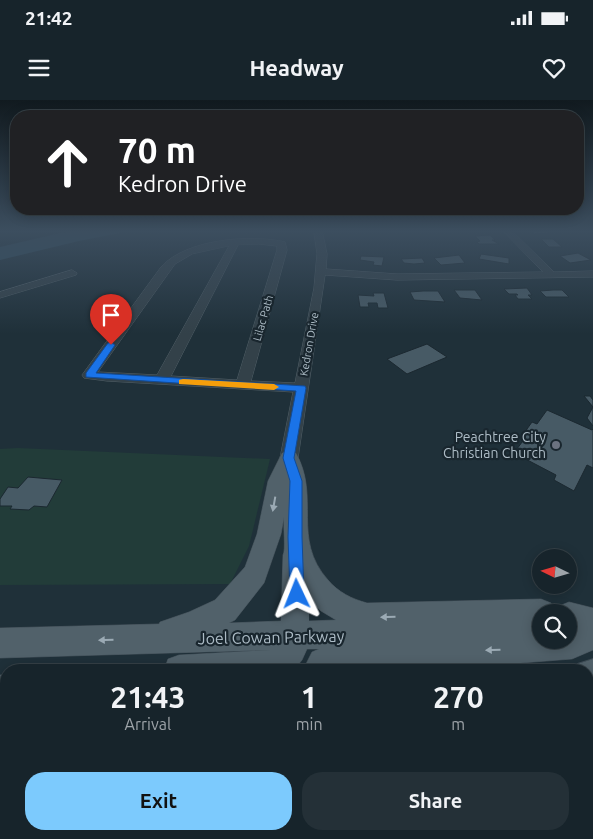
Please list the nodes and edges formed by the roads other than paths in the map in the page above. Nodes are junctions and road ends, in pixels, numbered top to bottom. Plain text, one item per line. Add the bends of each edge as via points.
1 (169, 264) edge
2 (223, 264) edge
3 (278, 264) edge
4 (321, 264) edge
5 (541, 264) edge
6 (72, 273) dead end
7 (551, 274) junction
8 (593, 274) edge
9 (320, 275) junction
10 (0, 295) edge
11 (0, 303) edge
12 (162, 380) junction
13 (243, 385) junction
14 (301, 388) junction
15 (289, 458) junction
16 (296, 546) junction
17 (532, 613) edge
18 (577, 618) edge
19 (593, 622) edge
20 (577, 628) edge
21 (593, 628) edge
22 (532, 629) edge
23 (593, 636) edge
24 (295, 637) junction
25 (149, 639) junction
26 (0, 643) edge
27 (277, 664) edge
28 (322, 664) edge

1 - 12 street via 90,375
2 - 12 street
3 - 13 street, Lilac Path
4 - 9 street, Kedron Drive
5 - 7 street
6 - 10 street
7 - 8 street
7 - 9 street via 357,278
9 - 14 street, Kedron Drive
10 - 11 street
12 - 13 street
13 - 14 street
14 - 15 street, Kedron Drive
15 - 16 main road via 296,481
15 -> 25 main road via 279,481 269,534 255,574 225,610 191,626
17 -> 16 main road via 354,615 334,605 316,588
16 - 24 main road
18 - 19 main road
20 - 21 main road
22 - 24 main road, Joel Cowan Parkway
23 -> 28 main road via 572,644 495,650 344,652
24 - 25 main road, Joel Cowan Parkway
24 - 27 main road via 292,650
25 -> 26 main road, Joel Cowan Parkway

